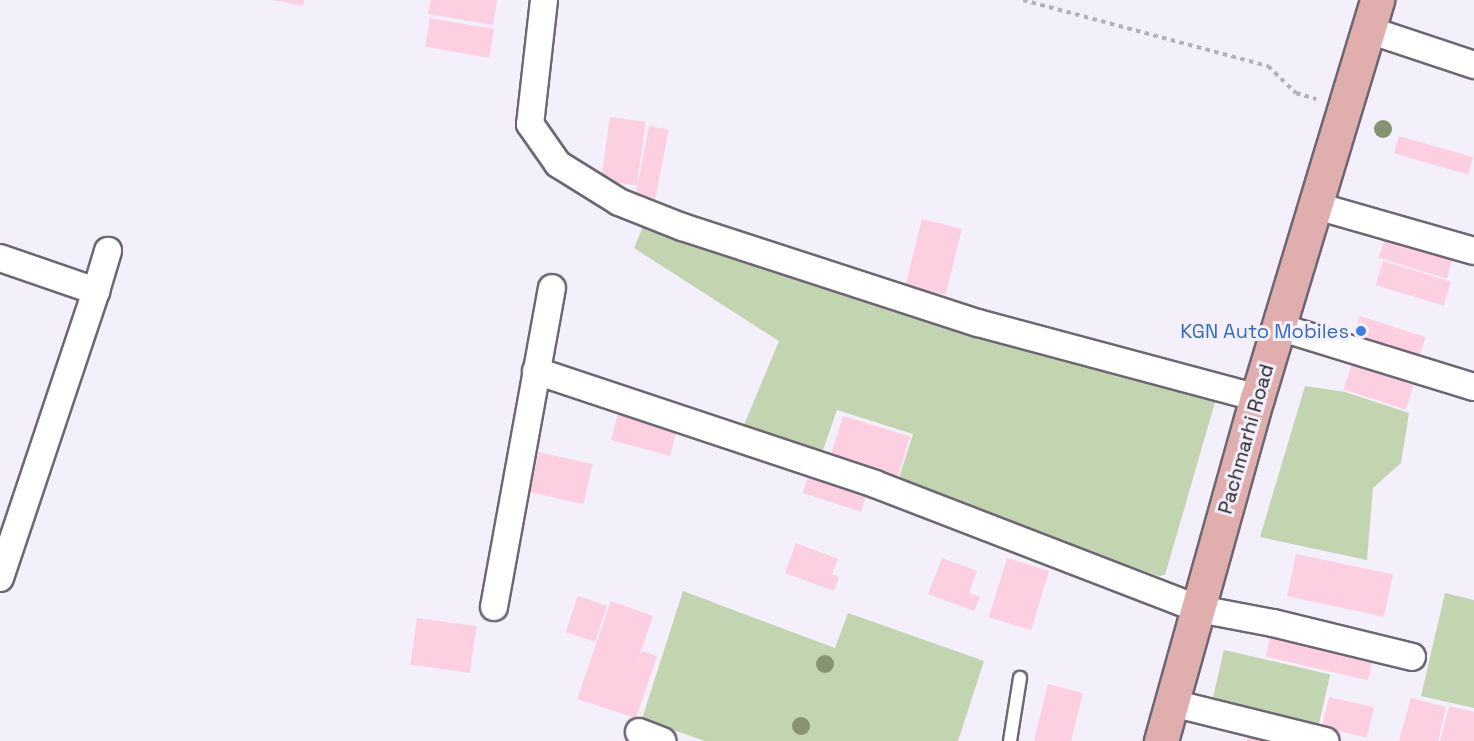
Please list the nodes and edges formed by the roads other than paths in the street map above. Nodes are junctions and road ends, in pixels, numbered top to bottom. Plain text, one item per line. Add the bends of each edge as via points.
1 (544, 0) edge
2 (1373, 15) edge
3 (1474, 65) edge
4 (1317, 206) junction
5 (108, 251) dead end
6 (1474, 251) edge
7 (0, 258) edge
8 (552, 288) dead end
9 (96, 291) junction
10 (1279, 327) junction
11 (536, 371) junction
12 (1474, 387) edge
13 (1257, 398) junction
14 (0, 578) edge
15 (494, 607) dead end
16 (1199, 609) junction
17 (1412, 657) dead end
18 (1020, 678) dead end
19 (1172, 703) junction
20 (1010, 741) edge
21 (1161, 741) edge
22 (1325, 741) edge

1 - 13 street via 530,124 558,164 619,202 682,227 978,323
2 - 3 street
2 - 4 main road, Pachmarhi Road
4 - 6 street
4 - 10 main road, Pachmarhi Road
5 - 9 street
7 - 9 street
8 - 11 street
9 - 14 street
10 - 12 street
10 - 13 main road, Pachmarhi Road
11 - 15 street
11 - 16 street via 875,484
13 - 16 main road, Pachmarhi Road
16 - 17 street
16 - 19 main road, Pachmarhi Road
18 - 20 lane
19 - 21 main road, Pachmarhi Road
19 - 22 street

